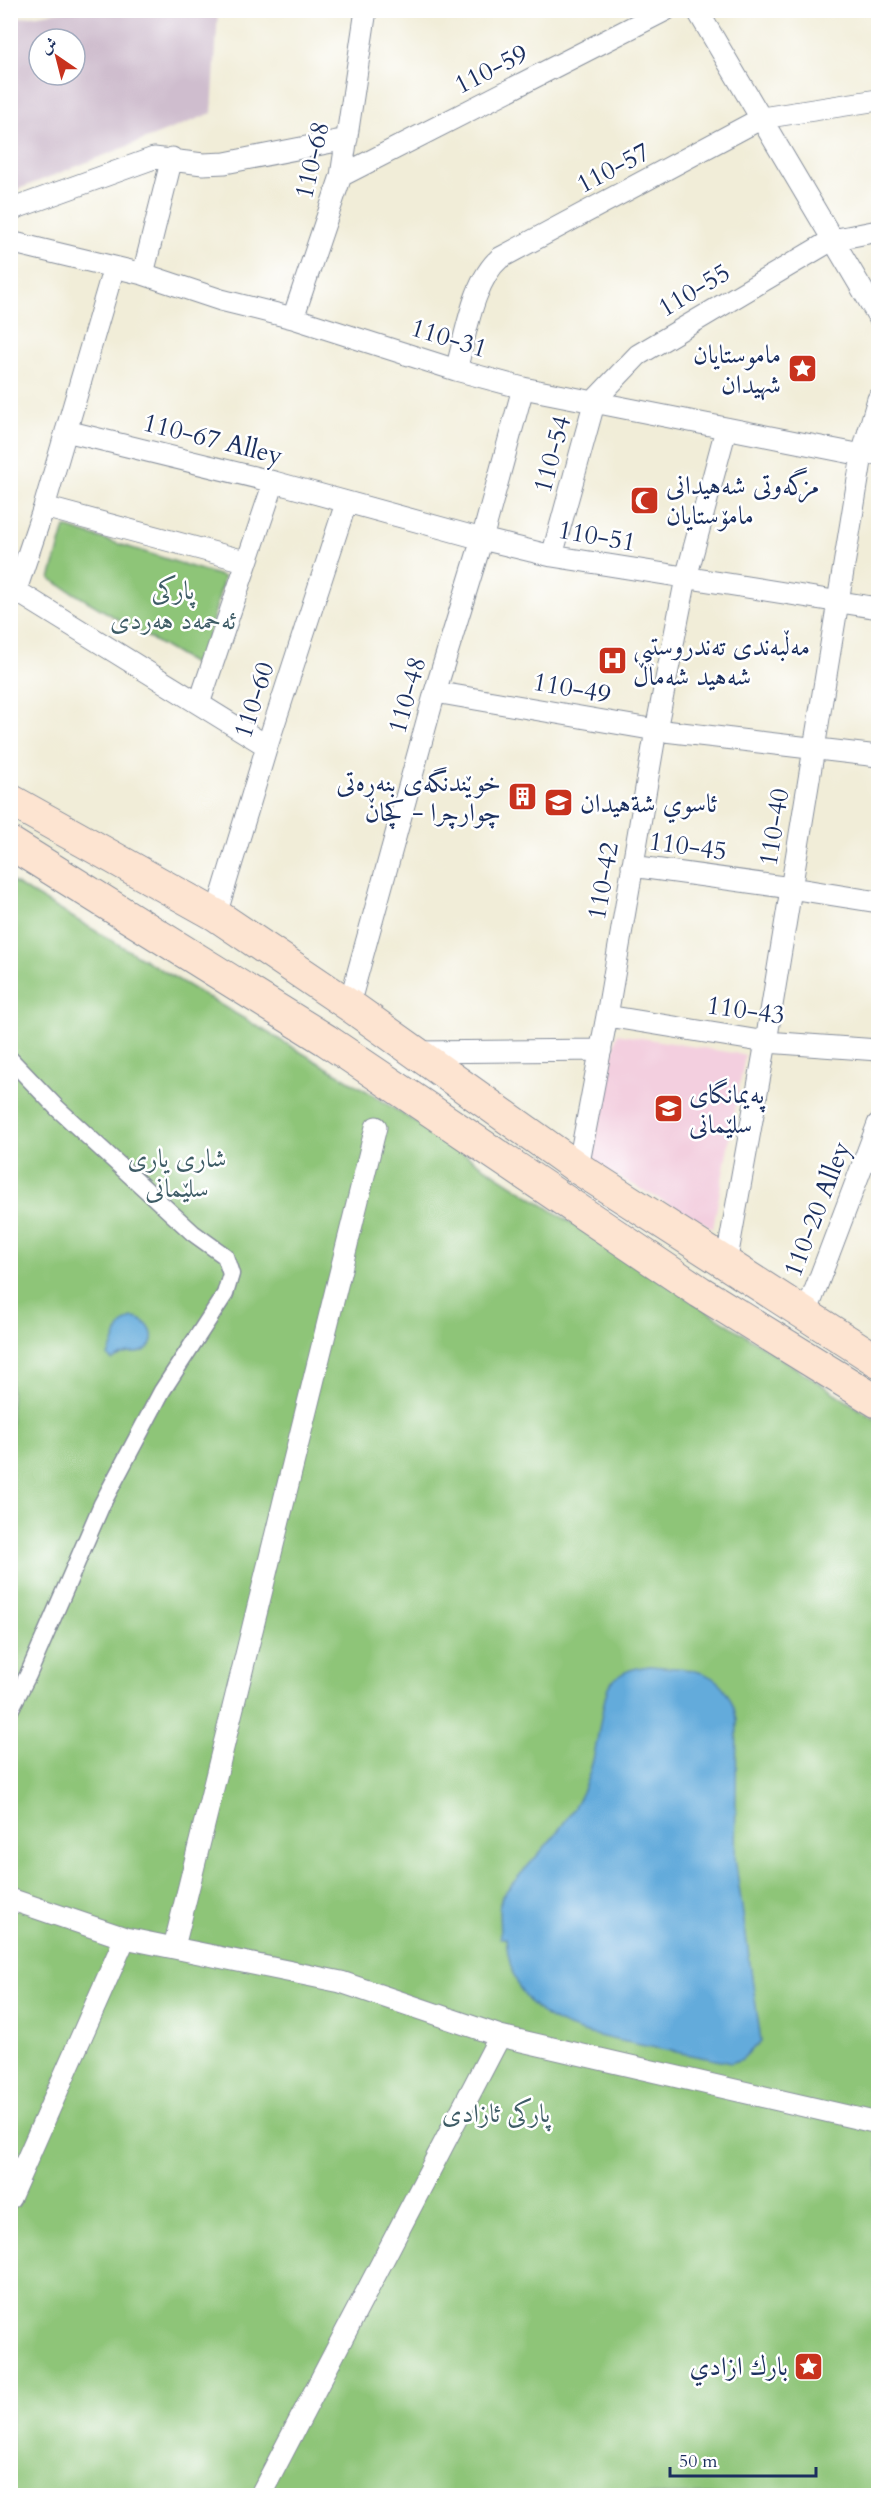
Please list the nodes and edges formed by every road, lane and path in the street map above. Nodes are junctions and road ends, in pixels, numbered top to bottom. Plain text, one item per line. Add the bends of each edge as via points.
1 (366, 10) edge
2 (666, 10) edge
3 (697, 10) edge
4 (879, 100) edge
5 (762, 118) junction
6 (346, 139) junction
7 (172, 158) junction
8 (341, 176) junction
9 (10, 210) edge
10 (879, 231) edge
11 (832, 240) junction
12 (10, 242) edge
13 (114, 267) junction
14 (143, 274) junction
15 (879, 316) edge
16 (293, 318) junction
17 (456, 370) junction
18 (523, 388) junction
19 (879, 399) edge
20 (595, 400) junction
21 (726, 429) junction
22 (66, 431) junction
23 (870, 454) edge
24 (274, 482) junction
25 (346, 502) junction
26 (44, 507) junction
27 (482, 539) junction
28 (552, 556) junction
29 (245, 561) junction
30 (686, 578) junction
31 (13, 589) edge
32 (839, 603) junction
33 (879, 608) edge
34 (435, 692) junction
35 (199, 704) junction
36 (656, 730) junction
37 (267, 746) junction
38 (814, 748) junction
39 (879, 756) edge
40 (10, 800) edge
41 (10, 843) edge
42 (632, 866) junction
43 (791, 888) junction
44 (879, 902) edge
45 (216, 915) junction
46 (350, 1005) junction
47 (607, 1016) junction
48 (766, 1042) junction
49 (600, 1050) junction
50 (879, 1050) edge
51 (414, 1052) junction
52 (10, 1059) edge
53 (376, 1127) dead end
54 (877, 1132) edge
55 (578, 1168) junction
56 (726, 1264) junction
57 (806, 1314) junction
58 (851, 1343) junction
59 (879, 1361) edge
60 (833, 1374) junction
61 (879, 1402) edge
62 (10, 1710) edge
63 (10, 1899) edge
64 (125, 1938) junction
65 (174, 1947) junction
66 (500, 2036) junction
67 (879, 2123) edge
68 (10, 2198) edge
69 (260, 2496) edge

1 - 6 street, 110-68
2 - 8 street, 110-59
3 - 5 street
4 - 5 street, 110-57
5 - 11 street
5 - 17 street, 110-57 via 490,267
6 - 7 street via 225,163 203,164
6 - 8 street, 110-68
7 - 9 street via 144,160
7 - 14 street
8 - 16 street, 110-68
10 - 11 street, 110-55
11 - 15 street
11 - 20 street, 110-55 via 638,355
12 - 13 street, 110-31
13 - 14 street, 110-31
13 - 22 street
14 - 16 street, 110-31
16 - 17 street, 110-31
17 - 18 street, 110-31
18 - 20 street, 110-31
18 - 27 street, 110-48
19 - 23 street, 110-40
20 - 21 street, 110-31
20 - 28 street, 110-54
21 - 23 street, 110-31
21 - 30 street, 110-42
22 - 24 street, 110-67 Alley
22 - 26 street
23 - 32 street, 110-40
24 - 25 street, 110-67 Alley
24 - 29 street
25 - 27 street, 110-51
25 - 37 street, 110-60
26 - 29 street
26 - 31 street
27 - 28 street, 110-51
27 - 34 street, 110-48
28 - 30 street, 110-51
29 - 35 street
30 - 32 street, 110-51
30 - 36 street, 110-42
31 - 35 street
32 - 33 street, 110-51
32 - 38 street, 110-40
34 - 36 street, 110-49
34 - 46 street, 110-48
35 - 37 street
36 - 38 street, 110-49
36 - 42 street, 110-42
37 - 45 street, 110-60
38 - 39 street, 110-49
38 - 43 street, 110-40
40 - 45 main road
41 - 60 main road via 327,1040 700,1292
42 - 43 street, 110-45
42 - 47 street, 110-42
43 - 44 street, 110-45
43 - 48 street, 110-40
45 - 46 main road
46 - 51 main road
47 - 48 street, 110-43
47 - 49 street, 110-42
48 - 50 street, 110-43
48 - 56 street, 110-40
49 - 51 street
49 - 55 street, 110-42
51 - 55 main road
52 - 62 street via 57,1108 193,1233 225,1256 231,1274 225,1294 162,1391 102,1504
53 - 65 street
54 - 57 street, 110-20 Alley
55 - 56 main road
56 - 57 main road
57 - 58 main road
58 - 59 main road
58 - 60 main road
60 - 61 main road
63 - 64 street
64 - 65 street
64 - 68 street
65 - 66 street via 341,1982
66 - 67 street
66 - 69 street

